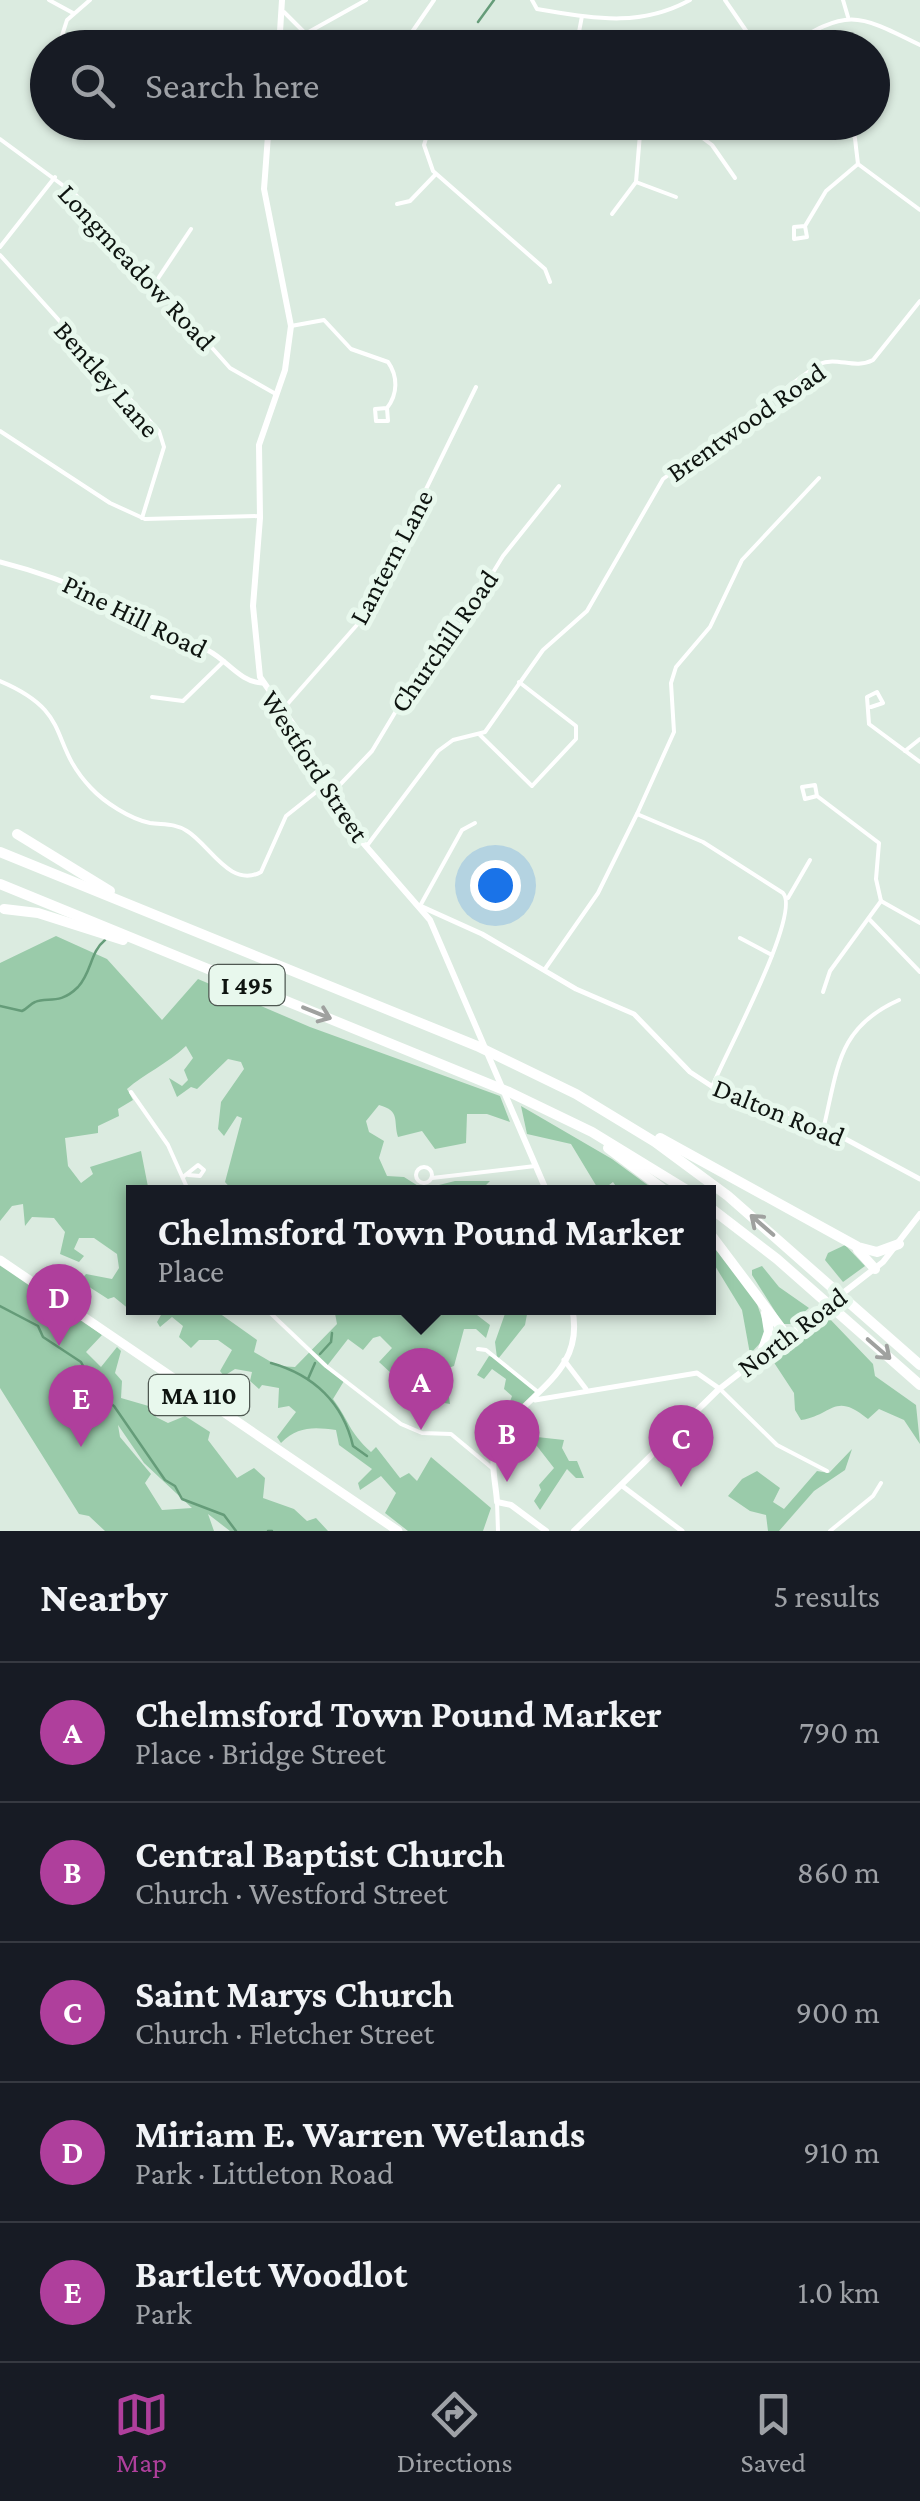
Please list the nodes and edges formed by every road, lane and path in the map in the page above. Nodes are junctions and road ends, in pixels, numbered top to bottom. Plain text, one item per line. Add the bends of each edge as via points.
1 (48, 0) edge
2 (90, 0) edge
3 (282, 0) edge
4 (366, 0) edge
5 (434, 0) edge
6 (532, 0) edge
7 (690, 0) edge
8 (725, 0) edge
9 (843, 0) edge
10 (284, 12) junction
11 (73, 13) junction
12 (582, 16) junction
13 (848, 17) junction
14 (66, 30) edge
15 (282, 30) edge
16 (302, 30) edge
17 (313, 30) edge
18 (413, 30) edge
19 (579, 30) edge
20 (746, 30) edge
21 (812, 30) edge
22 (883, 30) edge
23 (890, 33) edge
24 (920, 44) edge
25 (0, 139) edge
26 (267, 140) edge
27 (426, 140) edge
28 (640, 140) edge
29 (704, 140) edge
30 (854, 140) edge
31 (858, 164) junction
32 (435, 175) junction
33 (55, 177) junction
34 (735, 178) dead end
35 (636, 182) junction
36 (676, 197) dead end
37 (397, 204) dead end
38 (920, 210) edge
39 (612, 214) dead end
40 (804, 226) dead end
41 (190, 229) dead end
42 (0, 247) edge
43 (0, 256) edge
44 (550, 282) dead end
45 (155, 283) junction
46 (920, 301) edge
47 (292, 326) junction
48 (476, 388) dead end
49 (274, 393) junction
50 (387, 408) dead end
51 (0, 431) edge
52 (820, 478) dead end
53 (559, 486) dead end
54 (260, 516) junction
55 (142, 518) junction
56 (0, 562) edge
57 (224, 660) junction
58 (0, 680) edge
59 (519, 682) junction
60 (262, 683) junction
61 (152, 697) dead end
62 (871, 708) dead end
63 (281, 712) junction
64 (480, 735) junction
65 (920, 739) edge
66 (905, 752) junction
67 (920, 762) edge
68 (325, 785) junction
69 (330, 796) junction
70 (817, 796) dead end
71 (637, 814) junction
72 (475, 824) dead end
73 (17, 834) dead end
74 (366, 847) junction
75 (0, 852) edge
76 (810, 860) dead end
77 (0, 884) edge
78 (788, 898) junction
79 (881, 901) junction
80 (420, 906) junction
81 (4, 910) dead end
82 (160, 917) junction
83 (444, 917) junction
84 (869, 918) junction
85 (920, 923) edge
86 (433, 927) junction
87 (740, 938) dead end
88 (772, 955) junction
89 (195, 965) junction
90 (545, 969) junction
91 (920, 972) edge
92 (823, 992) dead end
93 (899, 1000) dead end
94 (712, 1087) junction
95 (131, 1092) dead end
96 (576, 1094) junction
97 (553, 1112) junction
98 (824, 1126) junction
99 (535, 1166) junction
100 (432, 1178) dead end
101 (919, 1179) edge
102 (188, 1185) edge
103 (544, 1185) edge
104 (657, 1185) edge
105 (678, 1185) edge
106 (713, 1185) edge
107 (716, 1187) edge
108 (716, 1212) edge
109 (920, 1215) edge
110 (716, 1241) edge
111 (850, 1243) junction
112 (899, 1244) junction
113 (0, 1260) edge
114 (875, 1269) junction
115 (757, 1294) junction
116 (273, 1315) edge
117 (573, 1315) edge
118 (788, 1336) junction
119 (478, 1349) dead end
120 (761, 1355) junction
121 (564, 1360) junction
122 (920, 1364) edge
123 (920, 1385) edge
124 (586, 1389) junction
125 (720, 1389) junction
126 (538, 1397) junction
127 (496, 1447) junction
128 (480, 1454) junction
129 (494, 1470) junction
130 (826, 1471) dead end
131 (881, 1482) dead end
132 (621, 1485) junction
133 (497, 1502) junction
134 (398, 1531) edge
135 (498, 1531) edge
136 (546, 1531) edge
137 (574, 1531) edge
138 (682, 1531) edge
139 (830, 1531) edge

1 - 11 street
2 - 11 street
3 - 10 main road
4 - 17 street
5 - 18 street
6 - 12 street via 538,10
7 - 12 street via 657,16
8 - 20 street
9 - 13 street
10 - 15 main road
10 - 16 street
11 - 14 street
12 - 19 street
13 - 21 street
13 - 22 street
23 - 24 street
25 - 33 street, Longmeadow Road
26 - 47 main road, Westford Street via 264,189
27 - 32 street
28 - 35 street
29 - 34 street
30 - 31 street
31 - 38 street
31 - 40 street via 830,188
32 - 37 street via 410,201
32 - 44 street via 545,269
33 - 42 street
33 - 45 street, Longmeadow Road
35 - 36 street
35 - 39 street
41 - 45 street
43 - 55 street, Bentley Lane via 164,439
45 - 49 street, Longmeadow Road via 230,368
46 - 59 street, Brentwood Road via 873,360 819,364 667,475 588,608
47 - 49 main road, Westford Street
47 - 50 street via 324,320 350,350 388,362 395,388
48 - 63 street, Lantern Lane via 364,618
49 - 54 main road, Westford Street via 259,446
51 - 55 street
52 - 71 street via 742,560 710,627 676,667 674,732
53 - 69 street, Churchill Road via 503,556 448,646 408,690 372,751
54 - 55 street
54 - 60 main road, Westford Street via 253,606
56 - 57 street, Pine Hill Road via 88,589
57 - 60 street, Pine Hill Road via 248,681
57 - 61 street via 183,701
58 - 68 street via 46,708 94,791 142,821 186,830 238,874 262,872 286,816
59 - 64 street, Brentwood Road
59 - 64 street via 574,725 576,739 532,786
60 - 63 main road, Westford Street
62 - 66 street via 869,724
63 - 68 main road, Westford Street via 304,740
64 - 74 street, Brentwood Road via 441,748
65 - 66 street
66 - 67 street
68 - 69 main road, Westford Street
69 - 74 main road, Westford Street
70 - 79 street via 879,842
71 - 78 street via 703,842
71 - 90 street via 598,893
72 - 80 street via 462,830
73 - 82 highway
74 - 80 main road, Westford Street
75 - 82 highway, I 495
76 - 78 street
77 - 89 highway, I 495
78 - 88 street
79 - 84 street
79 - 85 street
80 - 83 street, Dalton Road
80 - 86 main road, Westford Street
81 - 89 highway via 38,913
82 - 96 highway, I 495 via 477,1046
83 - 86 street
83 - 90 street, Dalton Road
84 - 91 street
84 - 92 street via 830,970
86 - 99 main road, Westford Street
87 - 88 street
88 - 94 street
89 -> 97 highway, I 495
90 - 94 street, Dalton Road via 634,1014
93 - 98 street via 863,1019 851,1034
94 - 98 street, Dalton Road
95 - 102 street
106 -> 96 highway, I 495
96 - 111 highway
97 - 104 highway
97 - 105 highway, I 495
98 - 101 street, Dalton Road
99 - 100 street
99 - 103 main road, Westford Street
122 -> 107 highway, I 495
108 -> 123 highway
109 - 112 main road, North Road
110 - 115 highway
111 - 112 highway via 877,1252
111 - 114 highway
112 - 114 main road, North Road
113 - 134 main road, MA 110
114 - 118 main road, North Road
115 - 118 highway
115 - 120 highway via 770,1326
116 - 128 street via 402,1424 451,1434
117 - 121 main road
118 - 120 main road, North Road
119 - 126 street
120 - 125 main road, North Road
121 - 124 street
121 - 126 main road
124 - 125 street via 697,1373
124 - 126 street
125 - 130 street via 777,1445
125 - 132 main road, North Road
126 - 127 main road
127 - 128 street
127 - 129 main road
128 - 129 street
129 - 133 main road
131 - 139 street
132 - 137 main road, North Road
132 - 138 street
133 - 135 street
133 - 136 main road

